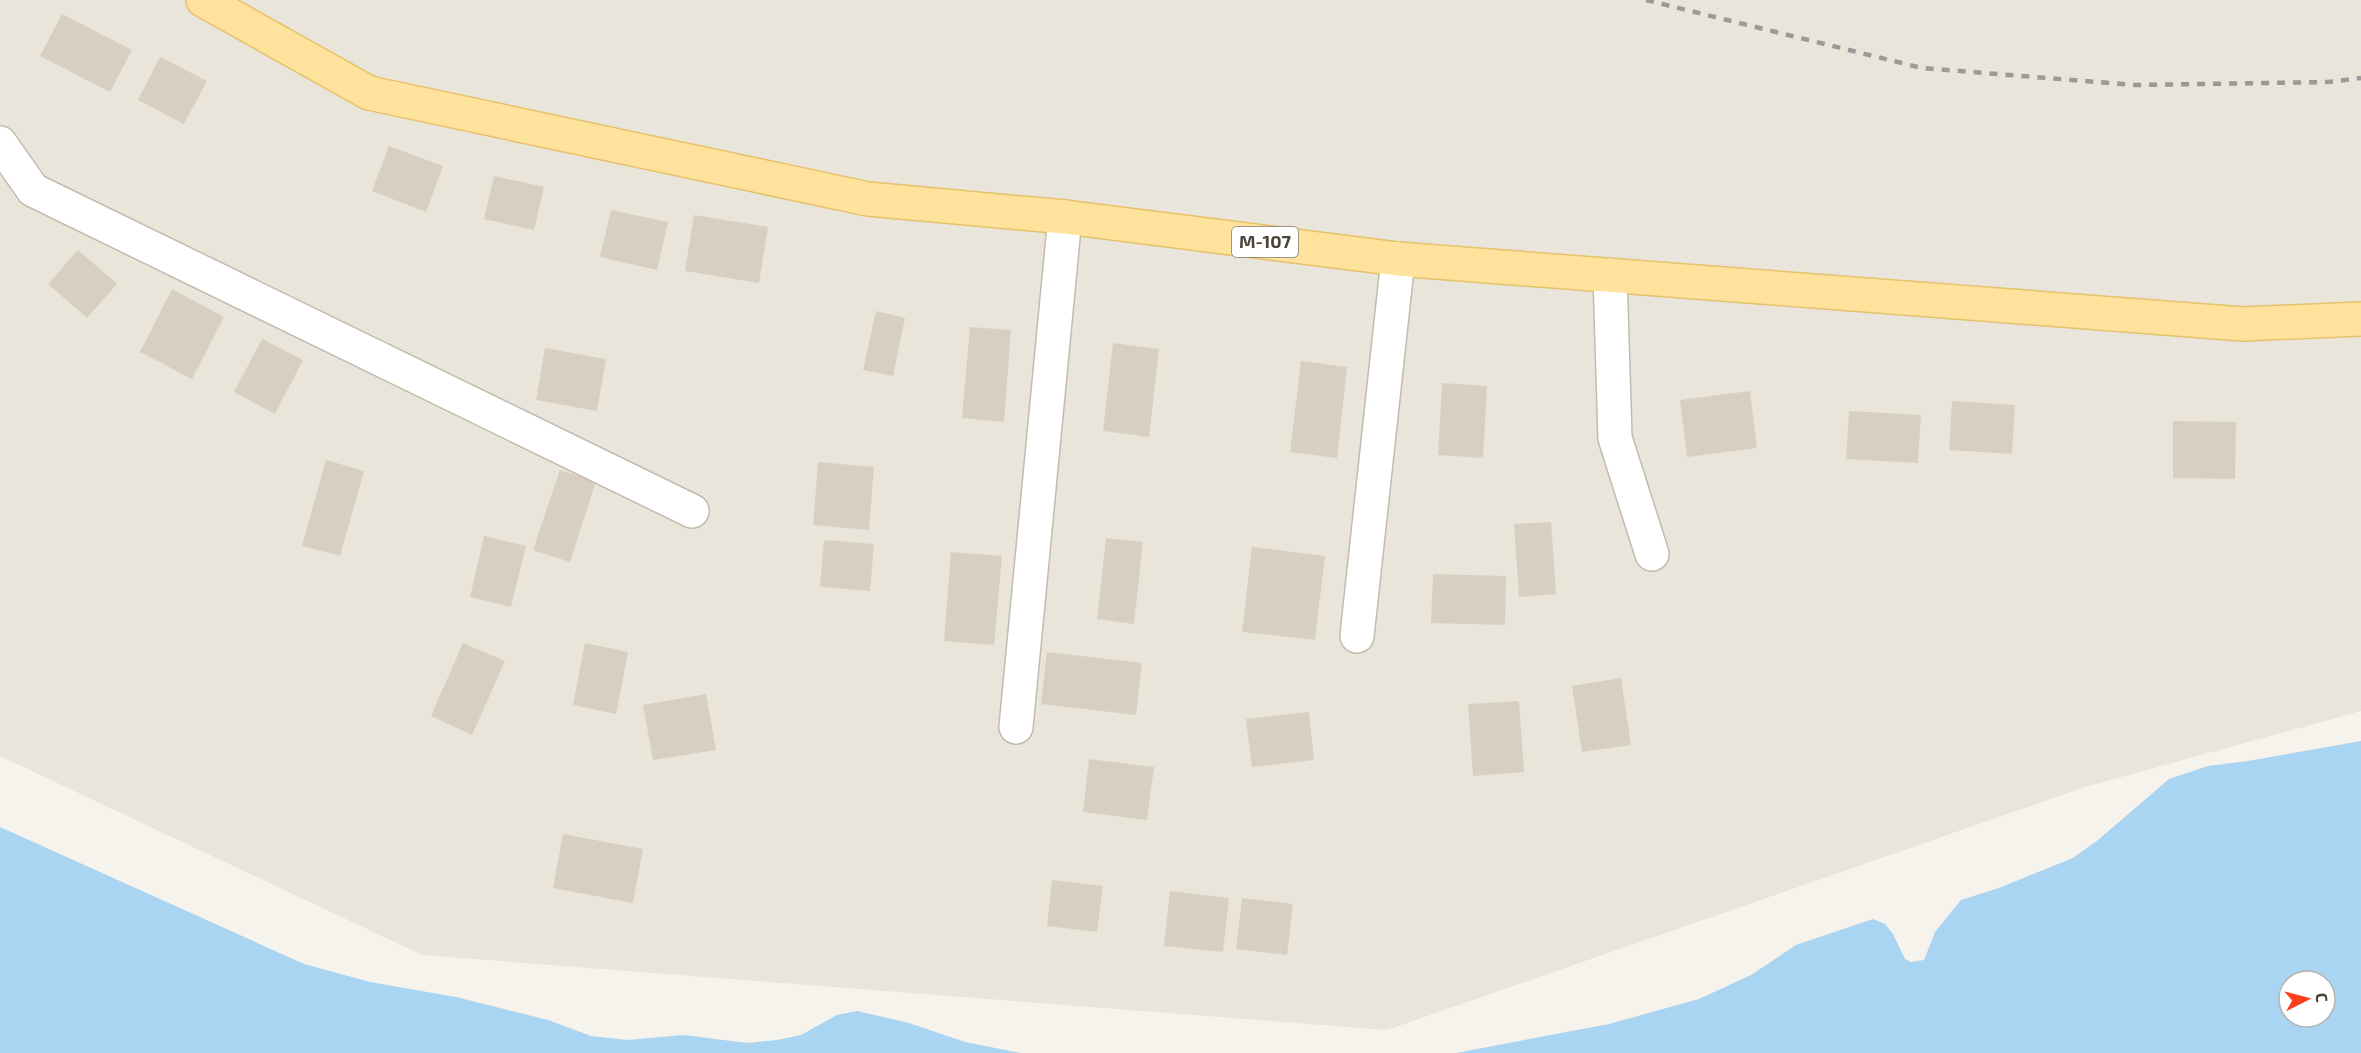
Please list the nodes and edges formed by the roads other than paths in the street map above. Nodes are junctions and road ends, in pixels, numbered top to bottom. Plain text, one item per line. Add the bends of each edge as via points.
1 (203, 0) edge
2 (0, 143) edge
3 (1065, 217) junction
4 (1398, 259) junction
5 (1610, 275) junction
6 (2361, 320) edge
7 (692, 511) dead end
8 (1652, 554) dead end
9 (1357, 636) dead end
10 (1016, 727) dead end

1 - 3 main road, М-107 via 369,93 868,199
2 - 7 street via 33,190
3 - 4 main road, М-107
3 - 10 street
4 - 5 main road, М-107
4 - 9 street
5 - 6 main road, М-107 via 2243,324
5 - 8 street via 1615,438

